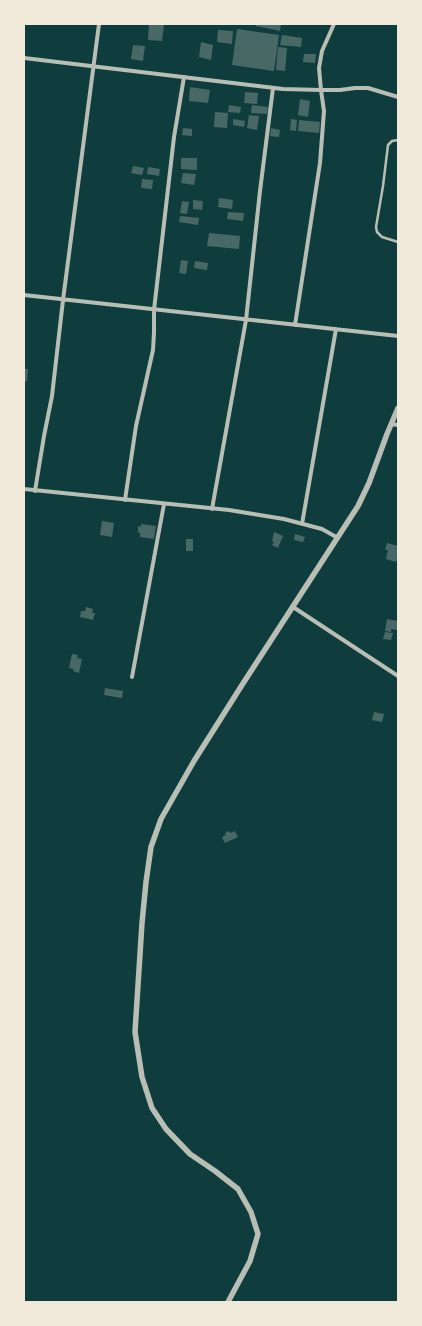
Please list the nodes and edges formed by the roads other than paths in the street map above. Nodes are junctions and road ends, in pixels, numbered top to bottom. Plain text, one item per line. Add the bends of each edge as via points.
1 (99, 24) edge
2 (334, 24) edge
3 (24, 58) edge
4 (93, 67) junction
5 (184, 77) junction
6 (273, 88) junction
7 (321, 90) junction
8 (398, 97) edge
9 (398, 140) edge
10 (398, 242) edge
11 (24, 295) edge
12 (63, 300) junction
13 (154, 310) junction
14 (246, 320) junction
15 (295, 325) junction
16 (336, 329) junction
17 (398, 336) edge
18 (398, 408) edge
19 (391, 424) junction
20 (398, 425) edge
21 (24, 490) edge
22 (35, 491) junction
23 (125, 500) junction
24 (164, 504) junction
25 (212, 509) junction
26 (302, 524) junction
27 (338, 538) junction
28 (293, 607) junction
29 (398, 676) edge
30 (132, 677) dead end
31 (228, 1302) edge

1 - 4 street
2 - 7 street via 321,56
3 - 4 street
4 - 5 street
4 - 12 street
5 - 6 street
5 - 13 street via 174,136
6 - 7 street
6 - 14 street
7 - 8 street via 368,88
7 - 15 street via 324,111 320,163
9 - 10 lane via 388,145 376,227 382,237
11 - 12 street
12 - 13 street
12 - 22 street via 52,396
13 - 14 street
13 - 23 street via 153,350 136,426
14 - 15 street
14 - 25 street
15 - 16 street
16 - 17 street
16 - 26 street
18 - 19 street
19 - 20 street
19 - 27 street via 369,483
21 - 22 street
22 - 23 street
23 - 24 street
24 - 25 street
24 - 30 street
25 - 26 street
26 - 27 street via 322,529
27 - 28 street
28 - 29 street
28 - 31 street via 164,812 151,847 146,882 135,1032 142,1077 152,1108 166,1129 190,1154 238,1189 251,1212 258,1234 250,1261

